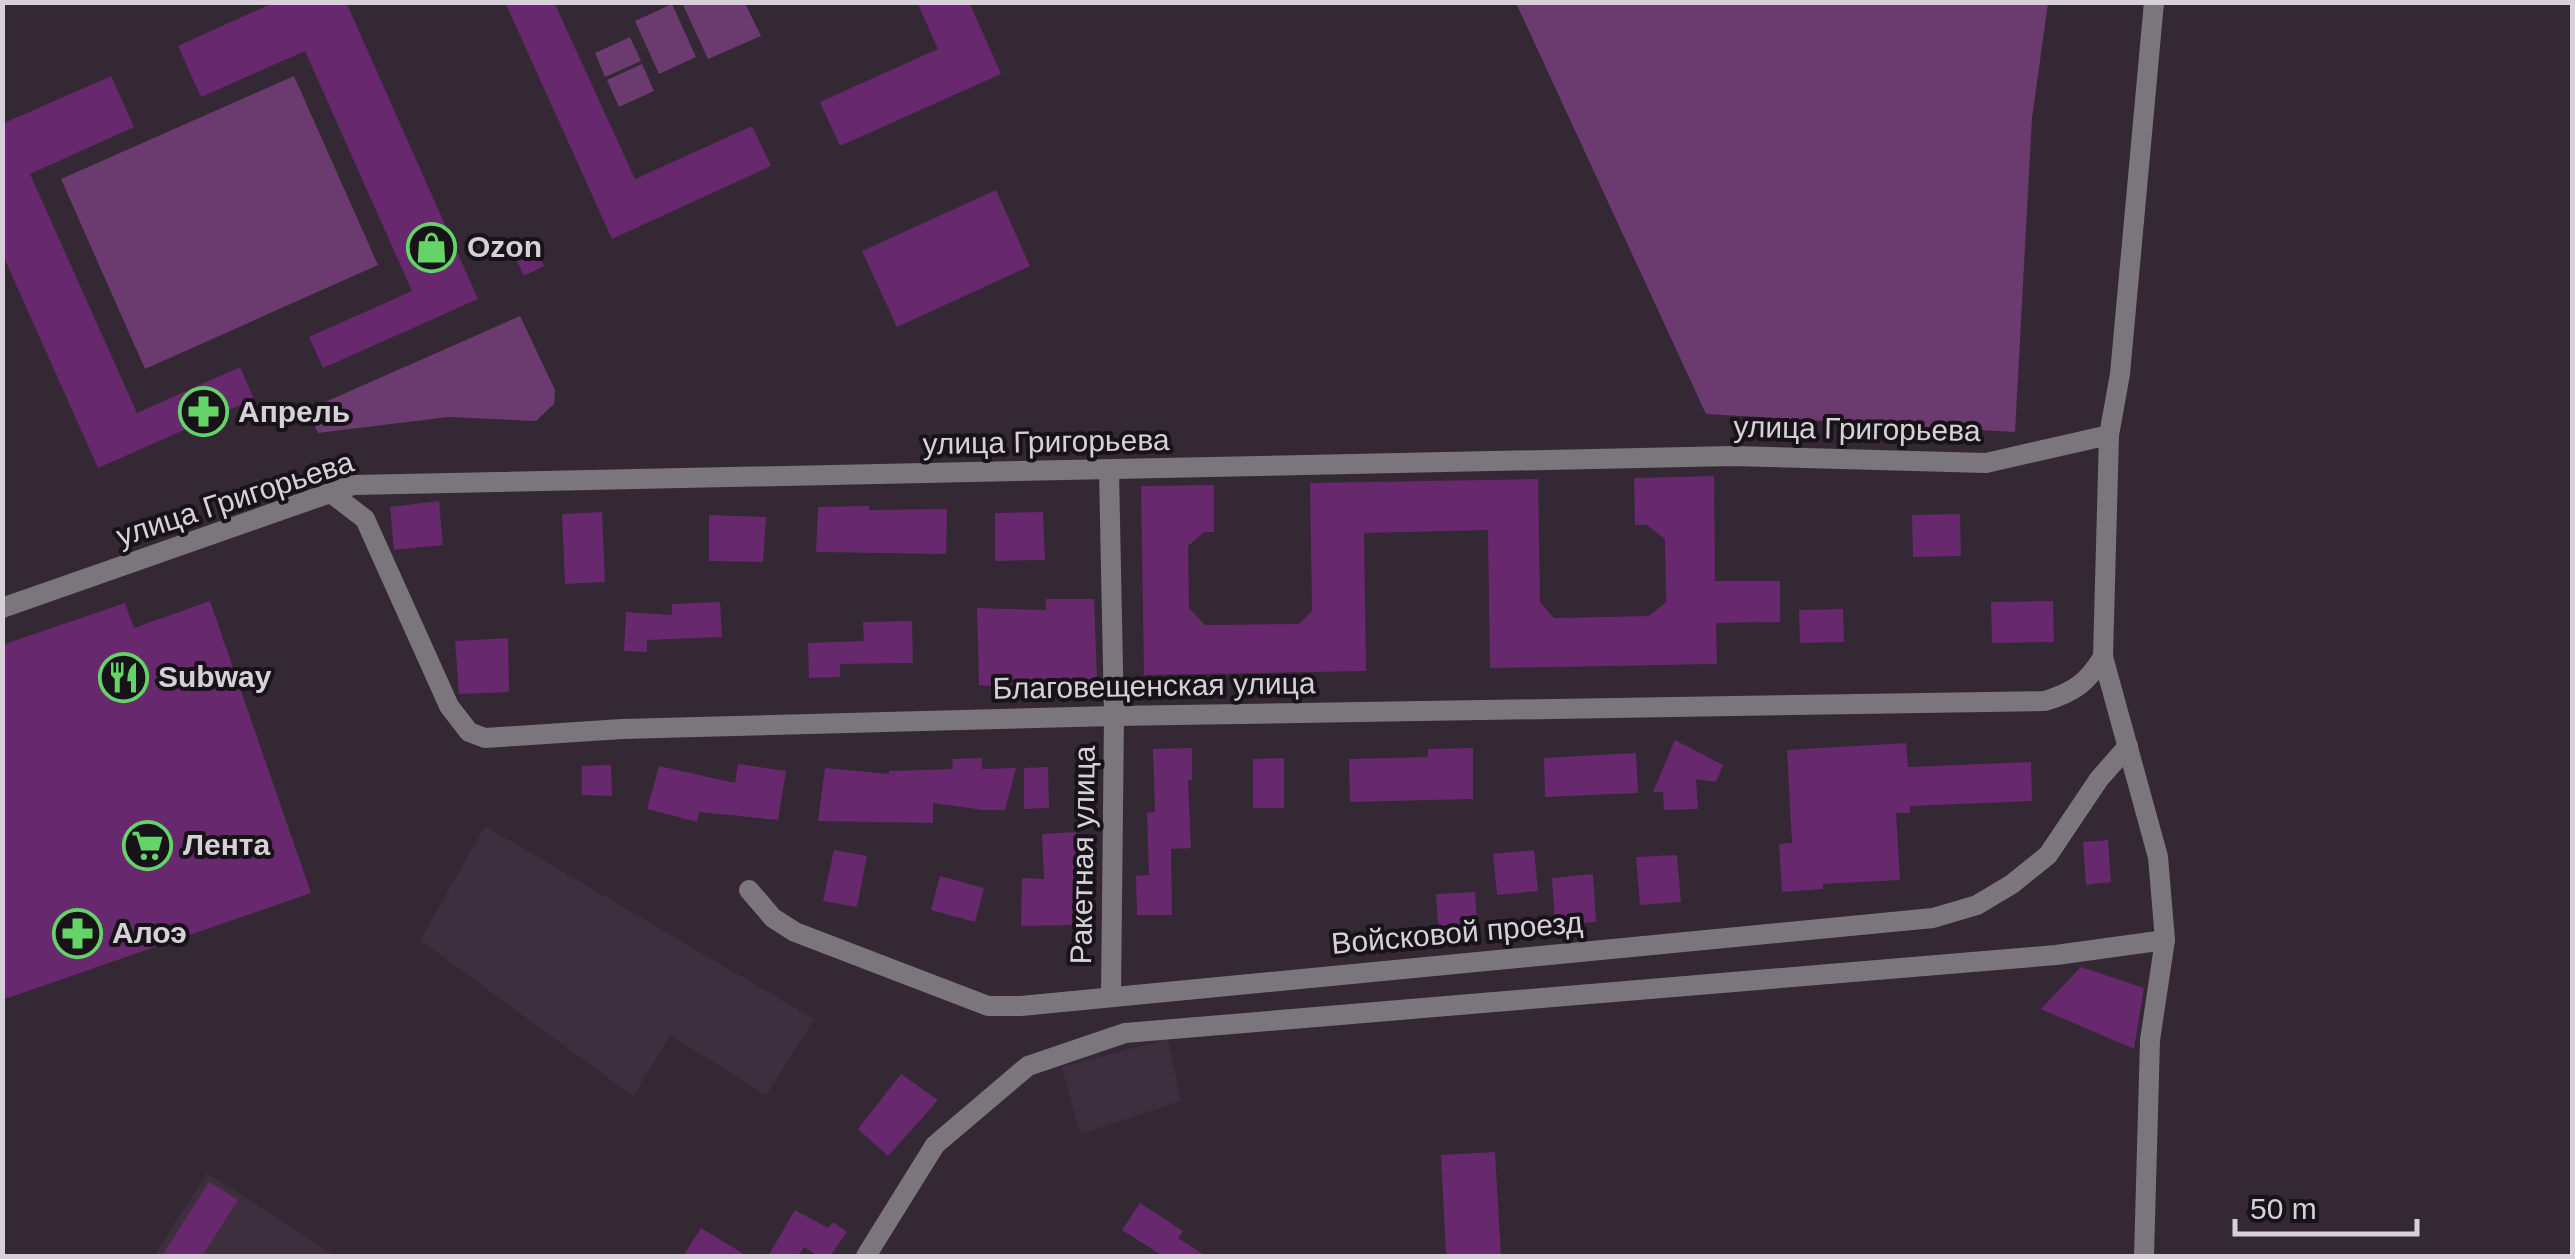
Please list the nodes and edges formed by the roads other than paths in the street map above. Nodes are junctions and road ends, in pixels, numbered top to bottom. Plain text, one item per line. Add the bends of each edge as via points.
1 (2154, 2) edge
2 (2109, 435) junction
3 (1108, 471) junction
4 (331, 493) junction
5 (2, 608) edge
6 (2103, 657) junction
7 (1114, 716) junction
8 (2128, 746) junction
9 (749, 890) dead end
10 (2165, 940) junction
11 (1111, 996) junction
12 (866, 1256) edge
13 (2144, 1256) edge

1 - 2 street
2 - 3 street, улица Григорьева via 1986,462 1733,456
2 - 6 street
3 - 4 street, улица Григорьева via 353,485
3 - 7 street, Ракетная улица
4 - 5 street, улица Григорьева
4 - 7 street, Благовещенская улица via 365,519 449,706 469,732 484,738
6 - 7 street, Благовещенская улица via 2073,693 2045,701
6 - 8 street
7 - 11 street, Ракетная улица
8 - 10 street via 2158,856
8 - 11 street, Войсковой проезд via 2048,855 1976,905 1932,918
9 - 11 street, Войсковой проезд via 796,932 974,1002 1021,1006
10 - 12 street via 2056,955 1125,1033 1028,1066 935,1145
10 - 13 street via 2150,1040

